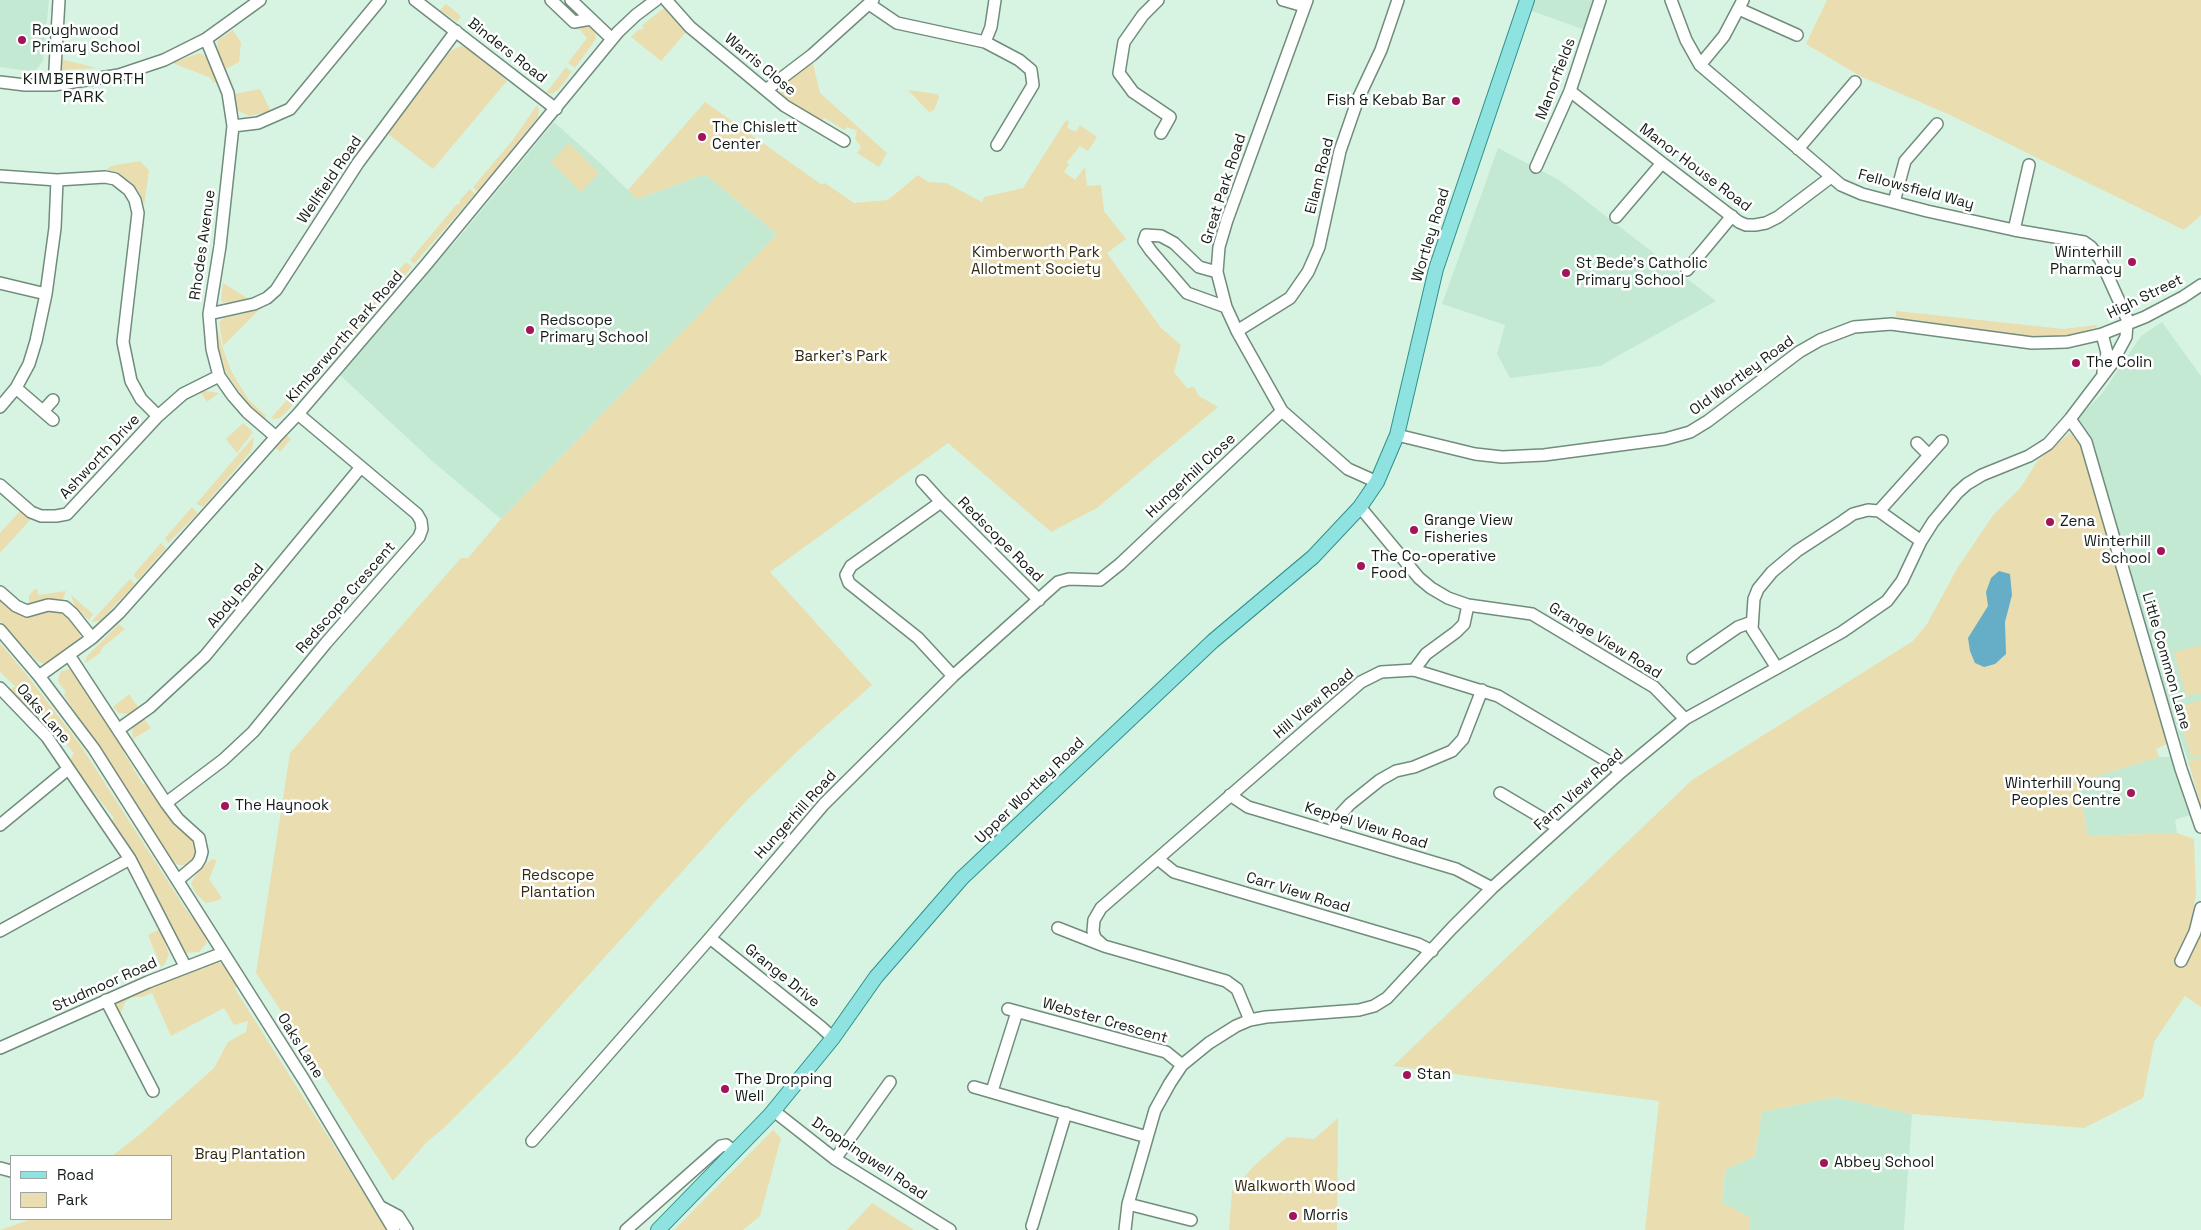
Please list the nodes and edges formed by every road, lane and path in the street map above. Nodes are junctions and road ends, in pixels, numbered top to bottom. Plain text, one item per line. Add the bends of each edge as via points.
1 (59, 0) edge
2 (260, 0) edge
3 (380, 0) edge
4 (415, 0) edge
5 (551, 0) edge
6 (571, 0) edge
7 (656, 0) edge
8 (666, 0) edge
9 (995, 0) edge
10 (1158, 0) edge
11 (1283, 0) edge
12 (1398, 0) edge
13 (1527, 0) edge
14 (1600, 0) edge
15 (1671, 0) edge
16 (871, 2) edge
17 (1306, 3) edge
18 (1741, 5) edge
19 (591, 19) junction
20 (456, 32) junction
21 (1797, 35) dead end
22 (612, 39) junction
23 (206, 40) junction
24 (985, 42) junction
25 (1700, 65) junction
26 (0, 82) edge
27 (1855, 82) dead end
28 (54, 85) junction
29 (766, 90) junction
30 (1570, 90) junction
31 (556, 109) junction
32 (1937, 124) dead end
33 (233, 126) junction
34 (1161, 133) dead end
35 (844, 141) dead end
36 (997, 145) dead end
37 (1798, 149) junction
38 (1662, 163) junction
39 (2029, 166) dead end
40 (1536, 167) dead end
41 (0, 176) edge
42 (1831, 177) junction
43 (57, 180) junction
44 (1894, 202) junction
45 (1616, 216) dead end
46 (1732, 216) junction
47 (2014, 230) junction
48 (1687, 270) dead end
49 (1217, 272) junction
50 (0, 283) edge
51 (2201, 285) edge
52 (46, 294) junction
53 (1226, 307) junction
54 (209, 314) junction
55 (2128, 324) junction
56 (1237, 331) junction
57 (2102, 334) junction
58 (219, 376) junction
59 (2102, 376) junction
60 (16, 388) junction
61 (2, 400) edge
62 (53, 400) dead end
63 (43, 411) junction
64 (1282, 411) junction
65 (298, 414) junction
66 (158, 416) junction
67 (2070, 419) junction
68 (53, 420) dead end
69 (1398, 435) junction
70 (276, 436) junction
71 (1942, 441) dead end
72 (1917, 443) dead end
73 (1929, 455) junction
74 (361, 467) junction
75 (922, 481) dead end
76 (1377, 482) junction
77 (0, 485) edge
78 (941, 502) junction
79 (1360, 507) junction
80 (1879, 511) junction
81 (1921, 541) junction
82 (1120, 564) joint
83 (0, 592) edge
84 (1039, 600) junction
85 (1468, 605) junction
86 (1752, 622) junction
87 (0, 630) edge
88 (92, 638) junction
89 (1695, 654) dead end
90 (69, 656) junction
91 (1777, 668) junction
92 (1414, 670) junction
93 (39, 676) junction
94 (952, 676) junction
95 (0, 689) edge
96 (1482, 690) junction
97 (1685, 718) junction
98 (119, 729) junction
99 (68, 769) junction
100 (1622, 772) junction
101 (1500, 793) dead end
102 (1230, 795) junction
103 (166, 803) junction
104 (0, 825) edge
105 (2201, 827) edge
106 (1559, 828) junction
107 (1333, 832) junction
108 (130, 858) junction
109 (1158, 859) junction
110 (178, 880) junction
111 (1492, 888) junction
112 (2201, 908) edge
113 (1058, 928) dead end
114 (0, 931) edge
115 (710, 938) junction
116 (1104, 946) junction
117 (1432, 951) junction
118 (223, 953) junction
119 (2181, 961) dead end
120 (185, 966) junction
121 (106, 1000) junction
122 (1250, 1020) junction
123 (833, 1038) junction
124 (0, 1048) edge
125 (1182, 1065) junction
126 (890, 1082) dead end
127 (974, 1087) dead end
128 (153, 1091) dead end
129 (992, 1091) junction
130 (774, 1111) junction
131 (1066, 1113) junction
132 (1147, 1137) junction
133 (532, 1141) dead end
134 (735, 1152) junction
135 (836, 1159) junction
136 (1128, 1204) junction
137 (379, 1206) junction
138 (1191, 1220) dead end
139 (1032, 1226) dead end
140 (394, 1230) edge
141 (406, 1230) edge
142 (626, 1230) edge
143 (658, 1230) edge
144 (950, 1230) edge
145 (1125, 1230) edge

1 - 28 street
2 - 23 street
3 - 33 street via 290,109 258,123
4 - 20 street, Binders Road
5 - 19 street via 574,22
6 - 19 street
7 - 22 street, Kimberworth Park Road
8 - 29 street, Warris Close via 690,27
9 - 24 street
10 - 34 street via 1124,42 1119,73 1133,92 1170,118
11 - 17 street
12 - 56 street, Eilam Road via 1340,151 1319,247 1308,272 1290,298
13 - 69 main road, Wortley Road via 1436,269
14 - 30 street, Manorfields
15 - 25 street, Fellowsfield Way via 1686,40
16 - 24 street via 896,23
16 - 29 street via 812,55
17 - 49 street, Great Park Road via 1227,220 1219,247
18 - 21 street
18 - 25 street via 1724,36
19 - 22 street
20 - 31 street, Binders Road
20 - 54 street, Wellfield Road via 358,163 276,290 254,304
22 - 31 street, Kimberworth Park Road
23 - 28 street via 164,60 119,75
23 - 33 street, Rhodes Avenue via 228,92
24 - 36 street via 1032,70 1033,85
25 - 37 street, Fellowsfield Way
26 - 28 street
27 - 37 street
29 - 35 street, Warris Close via 803,118
30 - 38 street, Manor House Road
30 - 40 street, Manorfields
31 - 65 street, Kimberworth Park Road
32 - 44 street via 1906,161
33 - 54 street, Rhodes Avenue
37 - 42 street, Fellowsfield Way
38 - 45 street
38 - 46 street, Manor House Road
39 - 47 street
41 - 43 street
42 - 44 street, Fellowsfield Way via 1854,191
42 - 46 street, Manor House Road via 1766,223 1746,225
43 - 52 street via 55,228
43 - 66 street via 115,179 129,190 135,200 138,213 123,342 131,381
44 - 47 street, Fellowsfield Way
46 - 48 street
47 - 55 street, Fellowsfield Way via 2078,240 2091,247 2100,259
49 - 53 street, Great Park Road
49 - 53 street via 1199,267 1174,243 1161,236 1146,235 1144,241 1151,252 1187,294
50 - 52 street
51 - 55 street, High Street
52 - 60 street via 29,364
53 - 56 street, Great Park Road
54 - 58 street, Rhodes Avenue via 212,349
55 - 57 street, High Street
55 - 59 street, Farm View Road via 2122,346
56 - 64 street, Great Park Road
57 - 59 street, Farm View Road via 2107,353
57 - 69 street, Old Wortley Road via 2067,342 2032,343 1909,325 1872,324 1820,340 1764,377 1708,421 1690,432 1665,439 1544,455 1502,457 1475,454
58 - 66 street, Ashworth Drive via 183,394
58 - 70 street, Rhodes Avenue via 247,412
59 - 67 street, Farm View Road
60 - 61 street
60 - 63 street
62 - 63 street
63 - 68 street
64 - 76 street, Great Park Road via 1348,468
64 - 82 street, Hungerhill Close
65 - 70 street, Kimberworth Park Road
65 - 74 street, Redscope Crescent
66 - 77 street, Ashworth Drive via 67,514 41,516 30,512
67 - 81 street, Farm View Road via 2048,444 2030,456 1967,484 1946,505
67 - 105 street, Little Common Lane via 2086,442 2181,769
69 - 76 main road, Wortley Road
70 - 88 street, Kimberworth Park Road via 120,613
71 - 73 street
72 - 73 street
73 - 80 street
74 - 98 street, Abdy Road via 204,656 150,708
74 - 103 street, Redscope Crescent via 417,514 422,529 418,537 253,732 223,760
75 - 78 street, Redscope Road
76 - 79 main road, Upper Wortley Road
78 - 84 street, Redscope Road
78 - 94 street, Redscope Road via 851,566 846,575 849,583 918,638
79 - 85 street, Grange View Road via 1419,578 1448,598
79 - 123 main road, Upper Wortley Road via 1313,557 1213,641 962,878 876,977
80 - 81 street
80 - 86 street via 1853,514 1797,551 1772,572 1758,589 1752,608
81 - 91 street, Farm View Road via 1902,581 1887,601 1842,632
82 - 84 street, Hungerhill Road via 1100,580 1069,578 1058,582
83 - 88 street via 27,611 55,605 65,608
84 - 94 street, Hungerhill Road
85 - 92 street via 1464,624 1426,654
85 - 97 street, Grange View Road via 1532,614 1654,687
86 - 89 street
86 - 91 street via 1752,629
87 - 93 street, Oaks Lane
88 - 90 street, Kimberworth Park Road
90 - 93 street, Kimberworth Park Road
90 - 98 street
91 - 97 street, Farm View Road
92 - 96 street, Hill View Road
92 - 102 street, Hill View Road via 1381,672 1360,682
93 - 110 street, Oaks Lane via 94,749
94 - 115 street, Hungerhill Road via 824,804
95 - 99 street, Oaks Lane via 47,737
96 - 100 street, Hill View Road via 1498,696
96 - 107 street via 1463,739 1452,751 1380,780 1338,817
97 - 100 street, Farm View Road
98 - 103 street
99 - 104 street
99 - 108 street, Oaks Lane
100 - 106 street, Farm View Road
101 - 106 street
102 - 107 street, Keppel View Road via 1248,807
102 - 109 street, Hill View Road
103 - 110 street via 178,819 200,838 200,860
106 - 111 street, Farm View Road
107 - 111 street, Keppel View Road via 1456,869
108 - 114 street
108 - 120 street, Oaks Lane
109 - 116 street, Hill View Road via 1101,908 1094,920 1093,931
109 - 117 street, Carr View Road via 1174,872 1408,941
110 - 118 street, Oaks Lane
111 - 117 street, Farm View Road
112 - 119 street
113 - 116 street
115 - 123 street, Grange Drive
115 - 133 street, Hungerhill Road
116 - 122 street via 1226,981 1237,989
117 - 122 street, Farm View Road via 1387,998 1374,1006
118 - 120 street, Studmoor Road
118 - 137 street, Oaks Lane via 329,1120
120 - 121 street, Studmoor Road
121 - 124 street, Studmoor Road
121 - 128 street
122 - 125 street, Farm View Road via 1209,1043
123 - 130 main road, Upper Wortley Road
125 - 129 street, Webster Crescent via 1166,1052 1013,1010
125 - 132 street, Farm View Road via 1154,1110
126 - 135 street
127 - 129 street
129 - 131 street
130 - 134 main road, Upper Wortley Road
130 - 135 street, Droppingwell Road
131 - 132 street
131 - 139 street
132 - 136 street, Farm View Road
134 - 142 street via 726,1145 720,1146
134 - 143 main road, Upper Wortley Road
135 - 144 street, Droppingwell Road
136 - 138 street
136 - 145 street, Farm View Road
137 - 140 street, Oaks Lane
137 - 141 street via 398,1216

